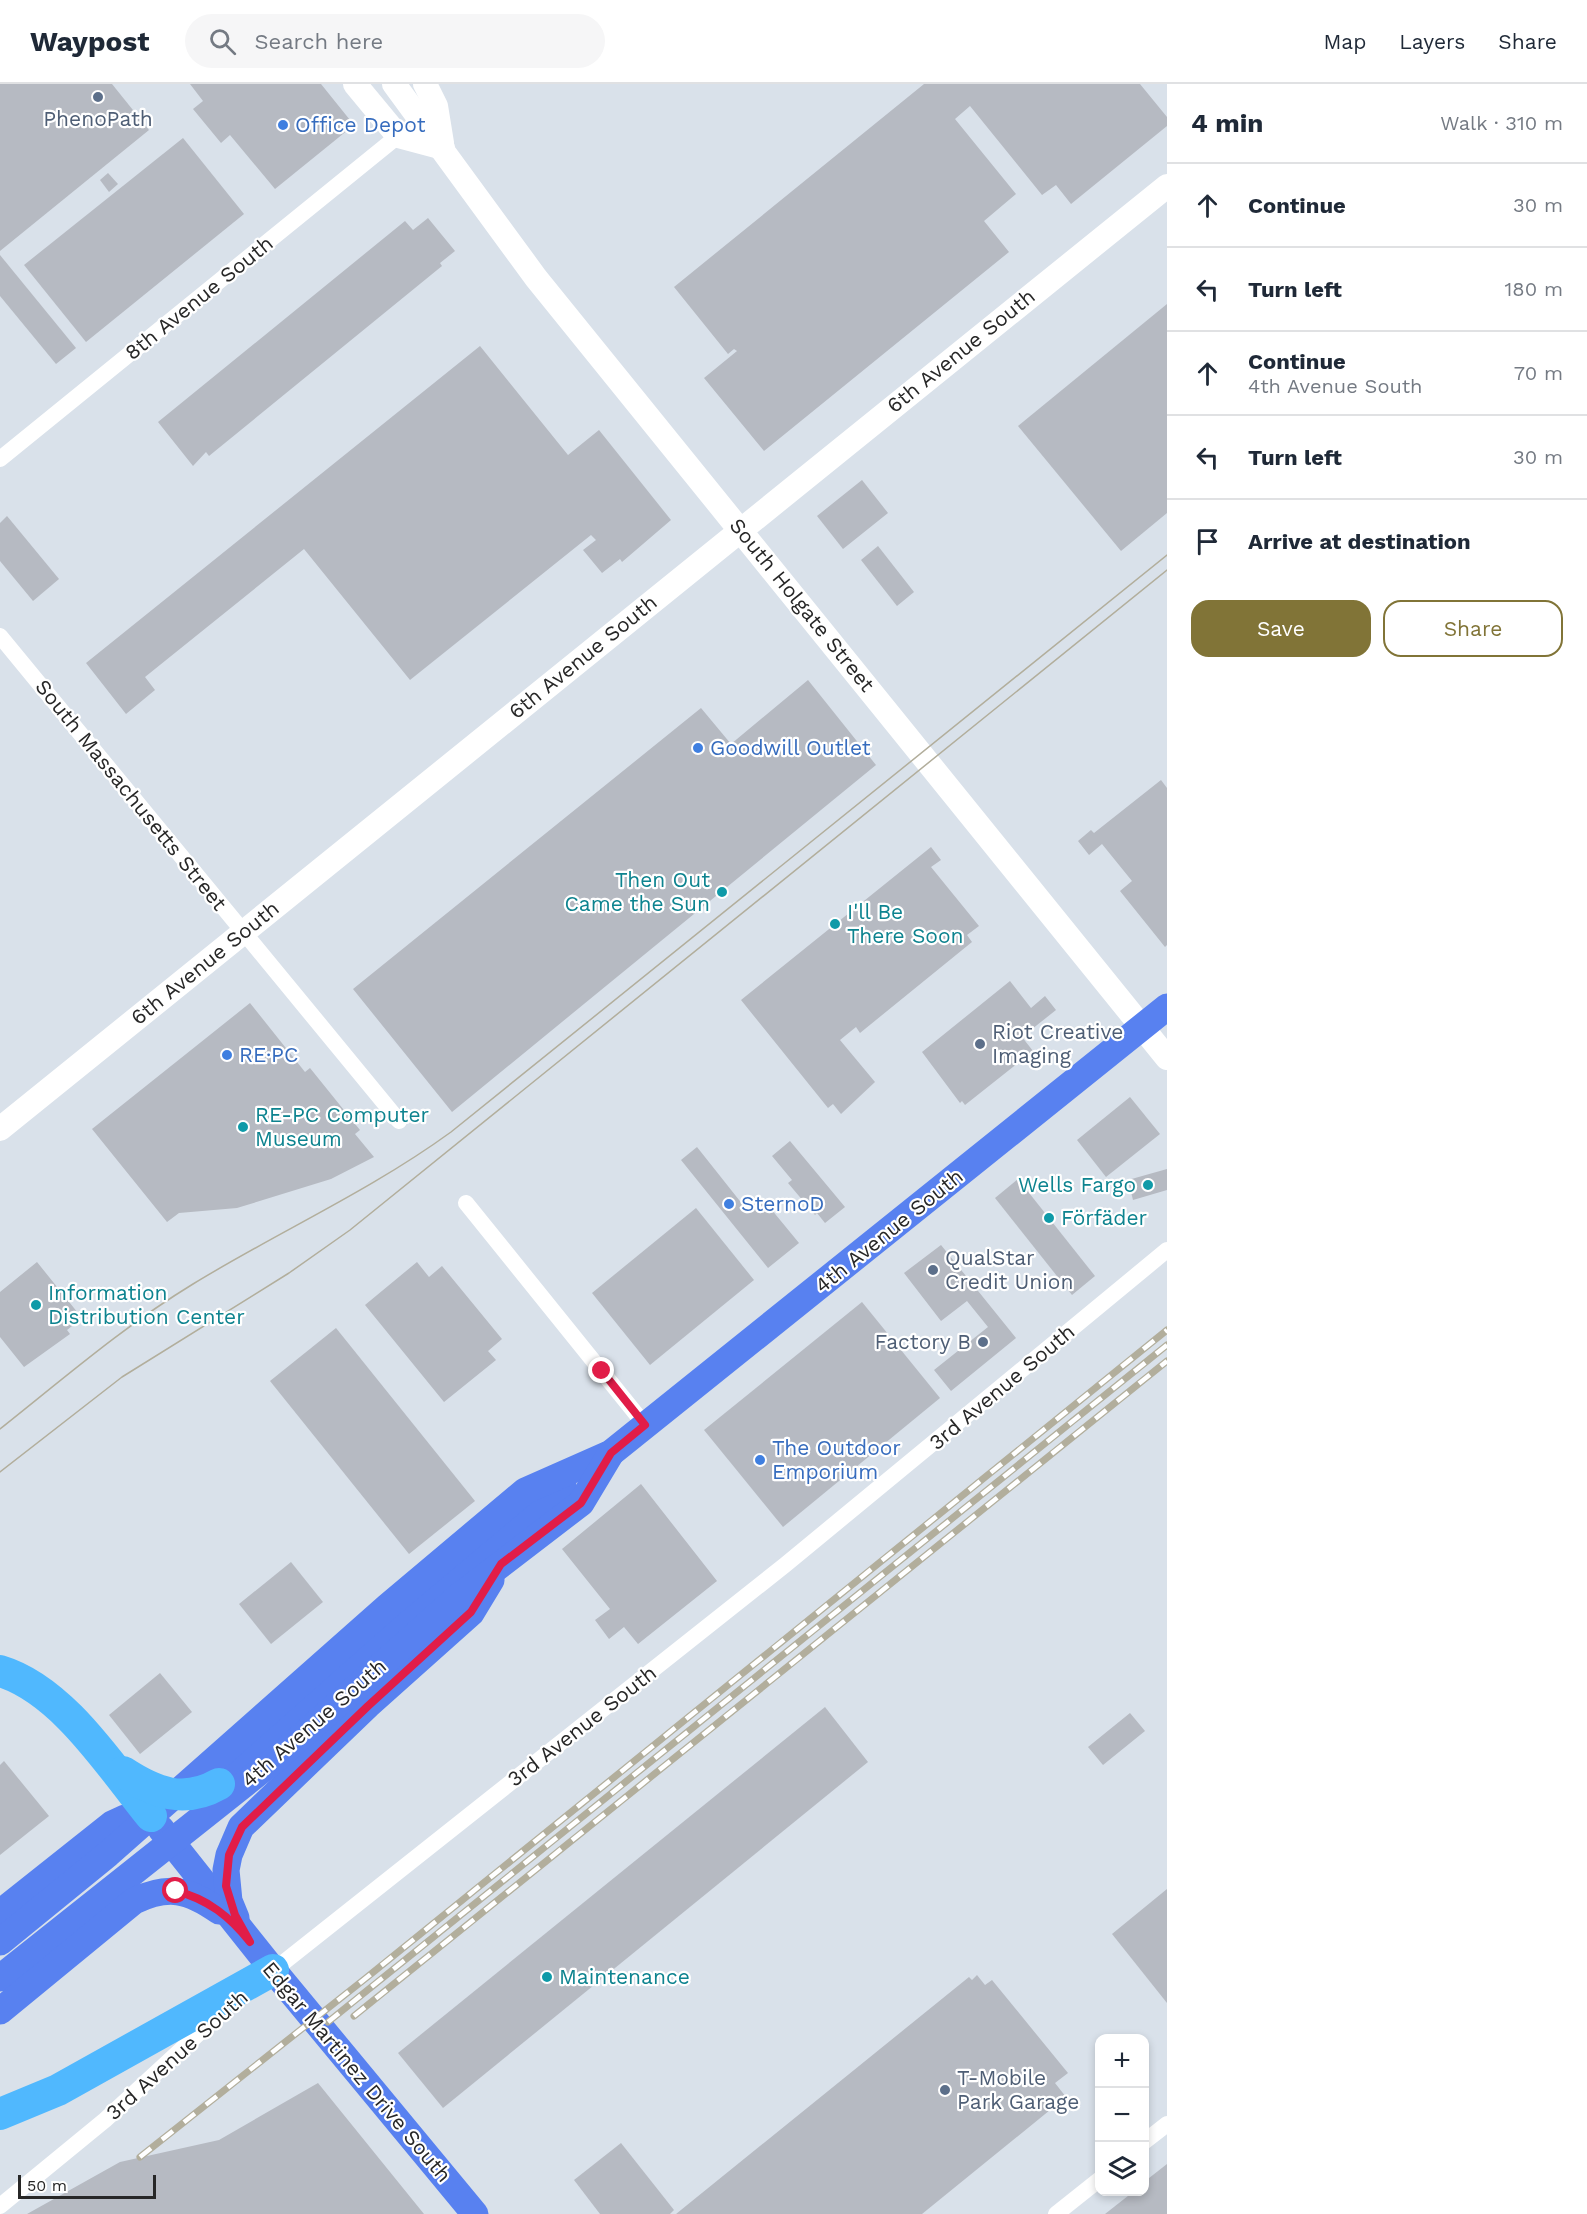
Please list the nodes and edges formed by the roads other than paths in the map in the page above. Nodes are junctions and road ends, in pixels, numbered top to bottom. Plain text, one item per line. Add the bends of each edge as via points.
1 (355, 84) edge
2 (394, 84) edge
3 (425, 84) edge
4 (398, 136) junction
5 (443, 148) junction
6 (1167, 186) edge
7 (0, 459) edge
8 (741, 530) junction
9 (0, 636) edge
10 (244, 932) junction
11 (1167, 1007) edge
12 (1142, 1027) junction
13 (1167, 1058) edge
14 (399, 1121) dead end
15 (0, 1129) edge
16 (466, 1203) dead end
17 (1167, 1250) edge
18 (645, 1425) junction
19 (611, 1453) junction
20 (501, 1564) junction
21 (0, 1671) edge
22 (102, 1756) junction
23 (219, 1784) junction
24 (159, 1826) junction
25 (134, 1901) junction
26 (0, 1913) edge
27 (233, 1921) junction
28 (0, 1942) edge
29 (250, 1942) junction
30 (273, 1970) junction
31 (0, 1978) edge
32 (0, 2012) edge
33 (0, 2114) edge
34 (1167, 2124) edge
35 (1149, 2138) edge
36 (1095, 2183) edge
37 (0, 2206) edge
38 (475, 2214) edge
39 (1056, 2214) edge

1 - 4 street
2 - 5 street, South Holgate Street
3 - 5 street, South Holgate Street via 436,106
4 - 5 street
4 - 7 street, 8th Avenue South
5 - 8 street, South Holgate Street via 536,278
6 - 8 street, 6th Avenue South
8 - 10 street, 6th Avenue South
8 - 12 street, South Holgate Street
9 - 10 street, South Massachusetts Street
10 - 14 street, South Massachusetts Street
10 - 15 street, 6th Avenue South
11 - 12 main road, 4th Avenue South
12 - 13 street, South Holgate Street
12 - 18 main road, 4th Avenue South
16 - 18 street
17 - 37 street, 3rd Avenue South via 785,1565 231,2004 105,2120
18 - 19 main road, 4th Avenue South
19 - 20 main road, 4th Avenue South via 581,1503
19 - 23 main road via 538,1505
19 - 28 main road, 4th Avenue South via 525,1491 387,1607 108,1854
20 - 29 main road via 471,1612 242,1827 229,1855 226,1886 235,1915
20 - 31 main road, 4th Avenue South via 457,1598 277,1758
21 - 22 highway via 24,1681 61,1707
22 - 23 highway via 164,1794 189,1795
22 - 24 highway
23 - 24 main road
24 - 25 main road via 145,1882
24 - 26 main road via 125,1818 112,1824
24 - 27 main road, Edgar Martinez Drive South
25 - 27 main road via 154,1892 176,1891 198,1898
25 - 32 main road
27 - 29 main road, Edgar Martinez Drive South
29 - 30 main road, Edgar Martinez Drive South
30 - 33 highway via 57,2090
30 - 38 main road, Edgar Martinez Drive South
34 - 35 street
36 - 39 street

